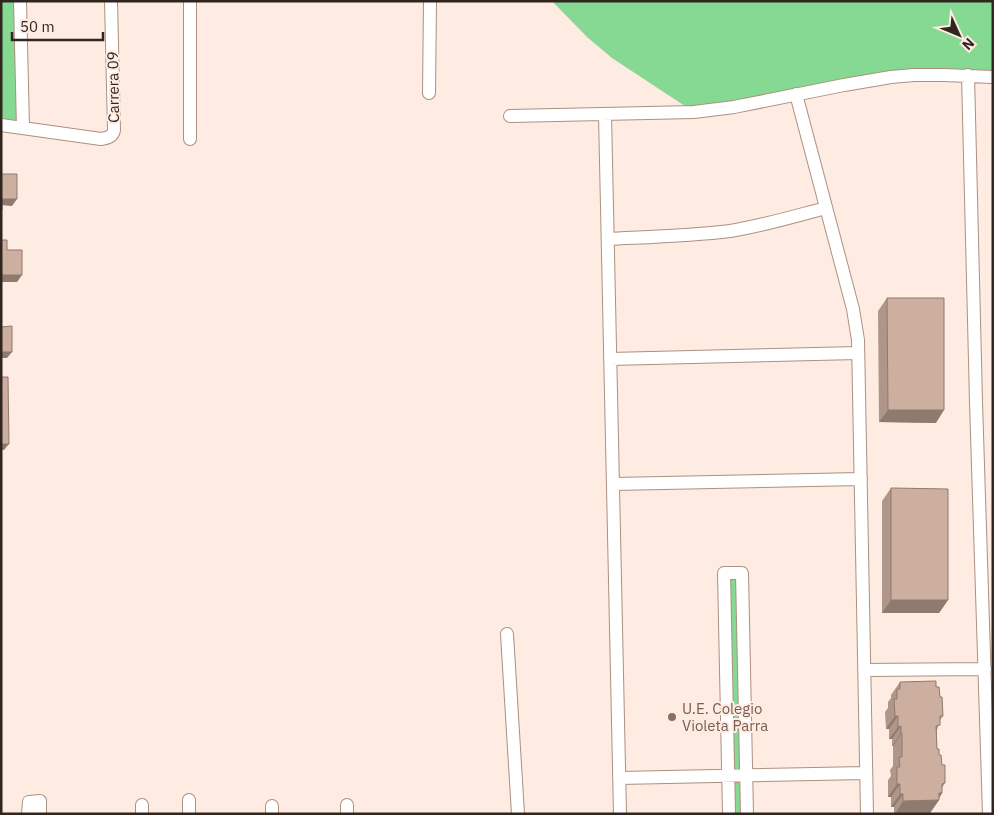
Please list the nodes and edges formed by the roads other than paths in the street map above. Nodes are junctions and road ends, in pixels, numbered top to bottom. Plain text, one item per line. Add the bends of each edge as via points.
1 (20, 1) edge
2 (111, 1) edge
3 (190, 1) edge
4 (430, 1) edge
5 (968, 76) junction
6 (993, 77) edge
7 (430, 93) dead end
8 (796, 94) junction
9 (605, 114) junction
10 (510, 116) dead end
11 (1, 125) edge
12 (23, 128) junction
13 (190, 139) dead end
14 (826, 208) junction
15 (608, 239) junction
16 (858, 353) junction
17 (610, 359) junction
18 (862, 479) junction
19 (613, 484) junction
20 (987, 558) edge
21 (507, 634) dead end
22 (985, 669) junction
23 (865, 670) junction
24 (866, 773) junction
25 (990, 774) edge
26 (728, 776) junction
27 (746, 776) junction
28 (619, 778) junction
29 (189, 800) dead end
30 (28, 814) edge
31 (40, 814) edge
32 (189, 814) edge
33 (518, 814) edge
34 (620, 814) edge
35 (729, 814) edge
36 (747, 814) edge
37 (867, 814) edge
38 (989, 814) edge

1 - 12 street
2 - 12 street, Carrera 09 via 114,134 101,138
3 - 13 street
4 - 7 street
5 - 6 street
5 - 8 street via 891,77
5 - 20 street via 975,393
8 - 9 street via 694,112
8 - 14 street
9 - 10 street
9 - 15 street
11 - 12 street
14 - 15 street via 730,231
14 - 16 street via 853,309
15 - 17 street
16 - 17 street
16 - 18 street
17 - 19 street
18 - 19 street
18 - 23 street
19 - 28 street
20 - 22 street
21 - 33 street
22 - 23 street
22 - 25 street
23 - 24 street
24 - 27 street
24 - 37 street
25 - 38 street
26 - 27 street
26 - 27 street via 724,573 742,573
26 - 28 street
26 - 35 street
27 - 36 street
28 - 34 street
29 - 32 street
30 - 31 street via 29,802 40,801

